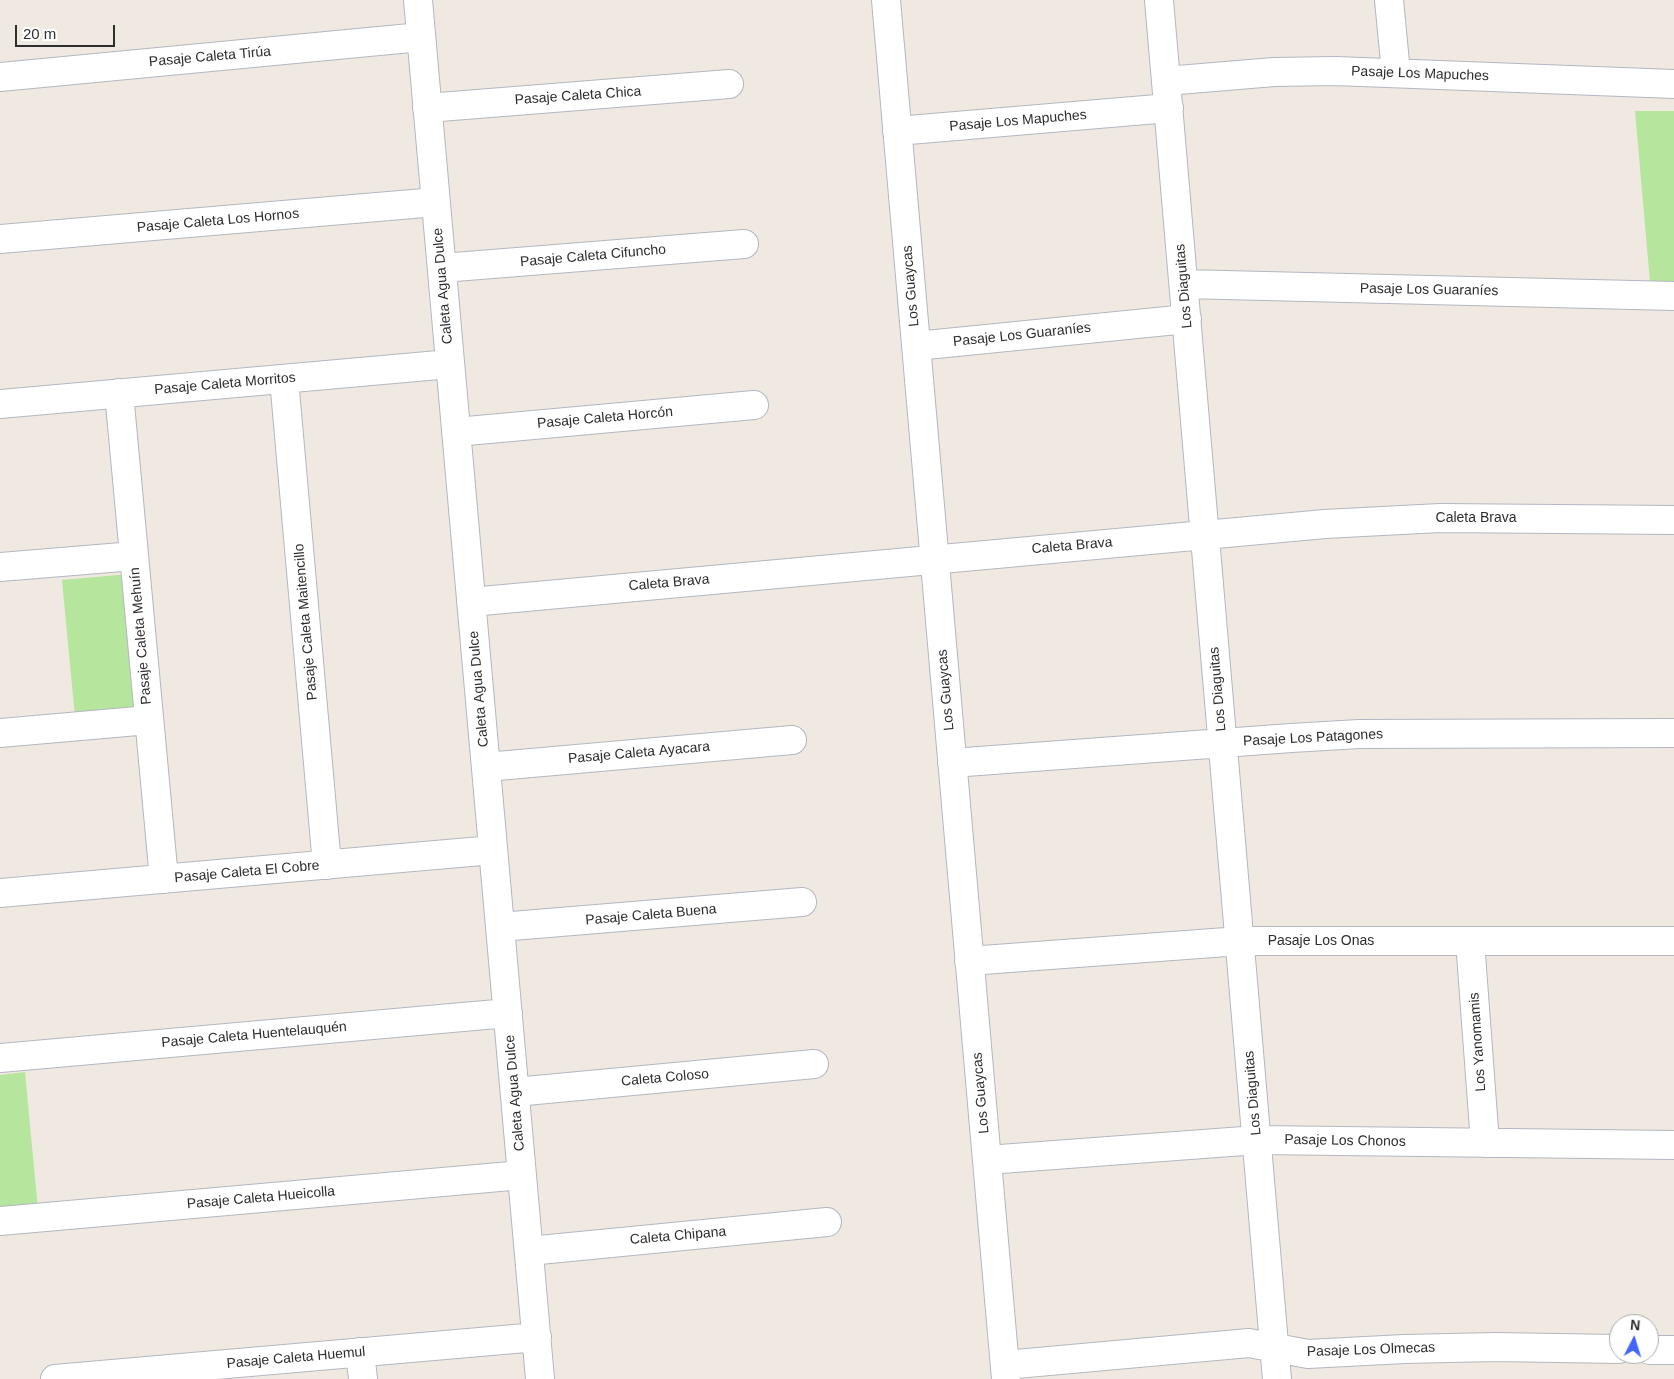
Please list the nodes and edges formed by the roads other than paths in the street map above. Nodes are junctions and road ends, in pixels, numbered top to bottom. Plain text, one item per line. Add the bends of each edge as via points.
1 (418, 0) edge
2 (886, 0) edge
3 (1160, 0) edge
4 (1389, 0) edge
5 (421, 37) junction
6 (1396, 73) junction
7 (0, 77) edge
8 (1166, 81) junction
9 (729, 84) dead end
10 (1674, 84) edge
11 (427, 108) junction
12 (1169, 108) junction
13 (897, 131) junction
14 (436, 202) junction
15 (0, 239) edge
16 (744, 244) dead end
17 (442, 268) junction
18 (1184, 284) junction
19 (1674, 296) edge
20 (1187, 319) junction
21 (916, 346) junction
22 (450, 364) junction
23 (284, 379) junction
24 (120, 393) junction
25 (0, 404) edge
26 (754, 405) dead end
27 (456, 432) junction
28 (1674, 520) edge
29 (1205, 534) junction
30 (134, 556) junction
31 (934, 559) junction
32 (0, 568) edge
33 (471, 602) junction
34 (149, 720) junction
35 (0, 733) edge
36 (1674, 733) edge
37 (792, 740) dead end
38 (1223, 743) junction
39 (952, 763) junction
40 (486, 767) junction
41 (493, 850) junction
42 (327, 864) junction
43 (164, 879) junction
44 (0, 893) edge
45 (802, 902) dead end
46 (500, 927) junction
47 (1240, 940) junction
48 (1470, 941) junction
49 (1674, 941) edge
50 (969, 961) junction
51 (508, 1013) junction
52 (0, 1058) edge
53 (814, 1064) dead end
54 (515, 1092) junction
55 (1257, 1140) junction
56 (1485, 1143) junction
57 (1674, 1145) edge
58 (987, 1160) junction
59 (522, 1175) junction
60 (0, 1222) edge
61 (827, 1222) dead end
62 (529, 1251) junction
63 (537, 1337) junction
64 (1274, 1347) junction
65 (1609, 1349) edge
66 (1659, 1350) edge
67 (1674, 1350) edge
68 (360, 1352) junction
69 (1005, 1372) edge
70 (195, 1373) edge
71 (55, 1379) edge
72 (363, 1379) edge
73 (540, 1379) edge
74 (1277, 1379) edge

1 - 5 street, Caleta Agua Dulce
2 - 13 street, Los Guaycas
3 - 8 street, Los Diaguitas
4 - 6 street
5 - 7 street, Pasaje Caleta Tirúa
5 - 11 street, Caleta Agua Dulce
6 - 8 street, Pasaje Los Mapuches via 1274,72
6 - 10 street, Pasaje Los Mapuches
8 - 12 street, Los Diaguitas
9 - 11 street, Pasaje Caleta Chica
11 - 14 street, Caleta Agua Dulce
12 - 13 street, Pasaje Los Mapuches
12 - 18 street, Los Diaguitas
13 - 21 street, Los Guaycas
14 - 15 street, Pasaje Caleta Los Hornos
14 - 17 street, Caleta Agua Dulce
16 - 17 street, Pasaje Caleta Cifuncho
17 - 22 street, Caleta Agua Dulce
18 - 19 street, Pasaje Los Guaraníes
18 - 20 street, Los Diaguitas
20 - 21 street, Pasaje Los Guaraníes
20 - 29 street, Los Diaguitas
21 - 31 street, Los Guaycas
22 - 23 street, Pasaje Caleta Morritos
22 - 27 street, Caleta Agua Dulce
23 - 24 street, Pasaje Caleta Morritos
23 - 42 street, Pasaje Caleta Maitencillo
24 - 25 street, Pasaje Caleta Morritos
24 - 30 street, Pasaje Caleta Mehuín
26 - 27 street, Pasaje Caleta Horcón
27 - 33 street, Caleta Agua Dulce
28 - 29 street, Caleta Brava via 1440,518
29 - 31 street, Caleta Brava
29 - 38 street, Los Diaguitas
30 - 32 street
30 - 34 street, Pasaje Caleta Mehuín
31 - 33 street, Caleta Brava
31 - 39 street, Los Guaycas
33 - 40 street, Caleta Agua Dulce
34 - 35 street
34 - 43 street, Pasaje Caleta Mehuín
36 - 38 street, Pasaje Los Patagones via 1359,734
37 - 40 street, Pasaje Caleta Ayacara
38 - 39 street, Pasaje Los Patagones
38 - 47 street, Los Diaguitas
39 - 50 street, Los Guaycas
40 - 41 street, Caleta Agua Dulce
41 - 42 street, Pasaje Caleta El Cobre
41 - 46 street, Caleta Agua Dulce
42 - 43 street, Pasaje Caleta El Cobre
43 - 44 street, Pasaje Caleta El Cobre
45 - 46 street, Pasaje Caleta Buena
46 - 51 street, Caleta Agua Dulce
47 - 48 street, Pasaje Los Onas
47 - 50 street, Pasaje Los Onas
47 - 55 street, Los Diaguitas
48 - 49 street, Pasaje Los Onas
48 - 56 street, Los Yanomamis
50 - 58 street, Los Guaycas
51 - 52 street, Pasaje Caleta Huentelauquén
51 - 54 street, Caleta Agua Dulce
53 - 54 street, Caleta Coloso
54 - 59 street, Caleta Agua Dulce
55 - 56 street, Pasaje Los Chonos
55 - 58 street, Pasaje Los Chonos
55 - 64 street, Los Diaguitas
56 - 57 street, Pasaje Los Chonos
58 - 69 street, Los Guaycas
59 - 60 street, Pasaje Caleta Hueicolla
59 - 62 street, Caleta Agua Dulce
61 - 62 street, Caleta Chipana
62 - 63 street, Caleta Agua Dulce
63 - 68 street, Pasaje Caleta Huemul
63 - 73 street, Caleta Agua Dulce
64 - 65 street, Pasaje Los Olmecas via 1308,1354 1404,1349
64 - 69 street, Pasaje Los Olmecas via 1249,1342
64 - 74 street, Los Diaguitas
66 - 67 street
68 - 70 street, Pasaje Caleta Huemul
68 - 72 street
70 - 71 street, Pasaje Caleta Huemul

